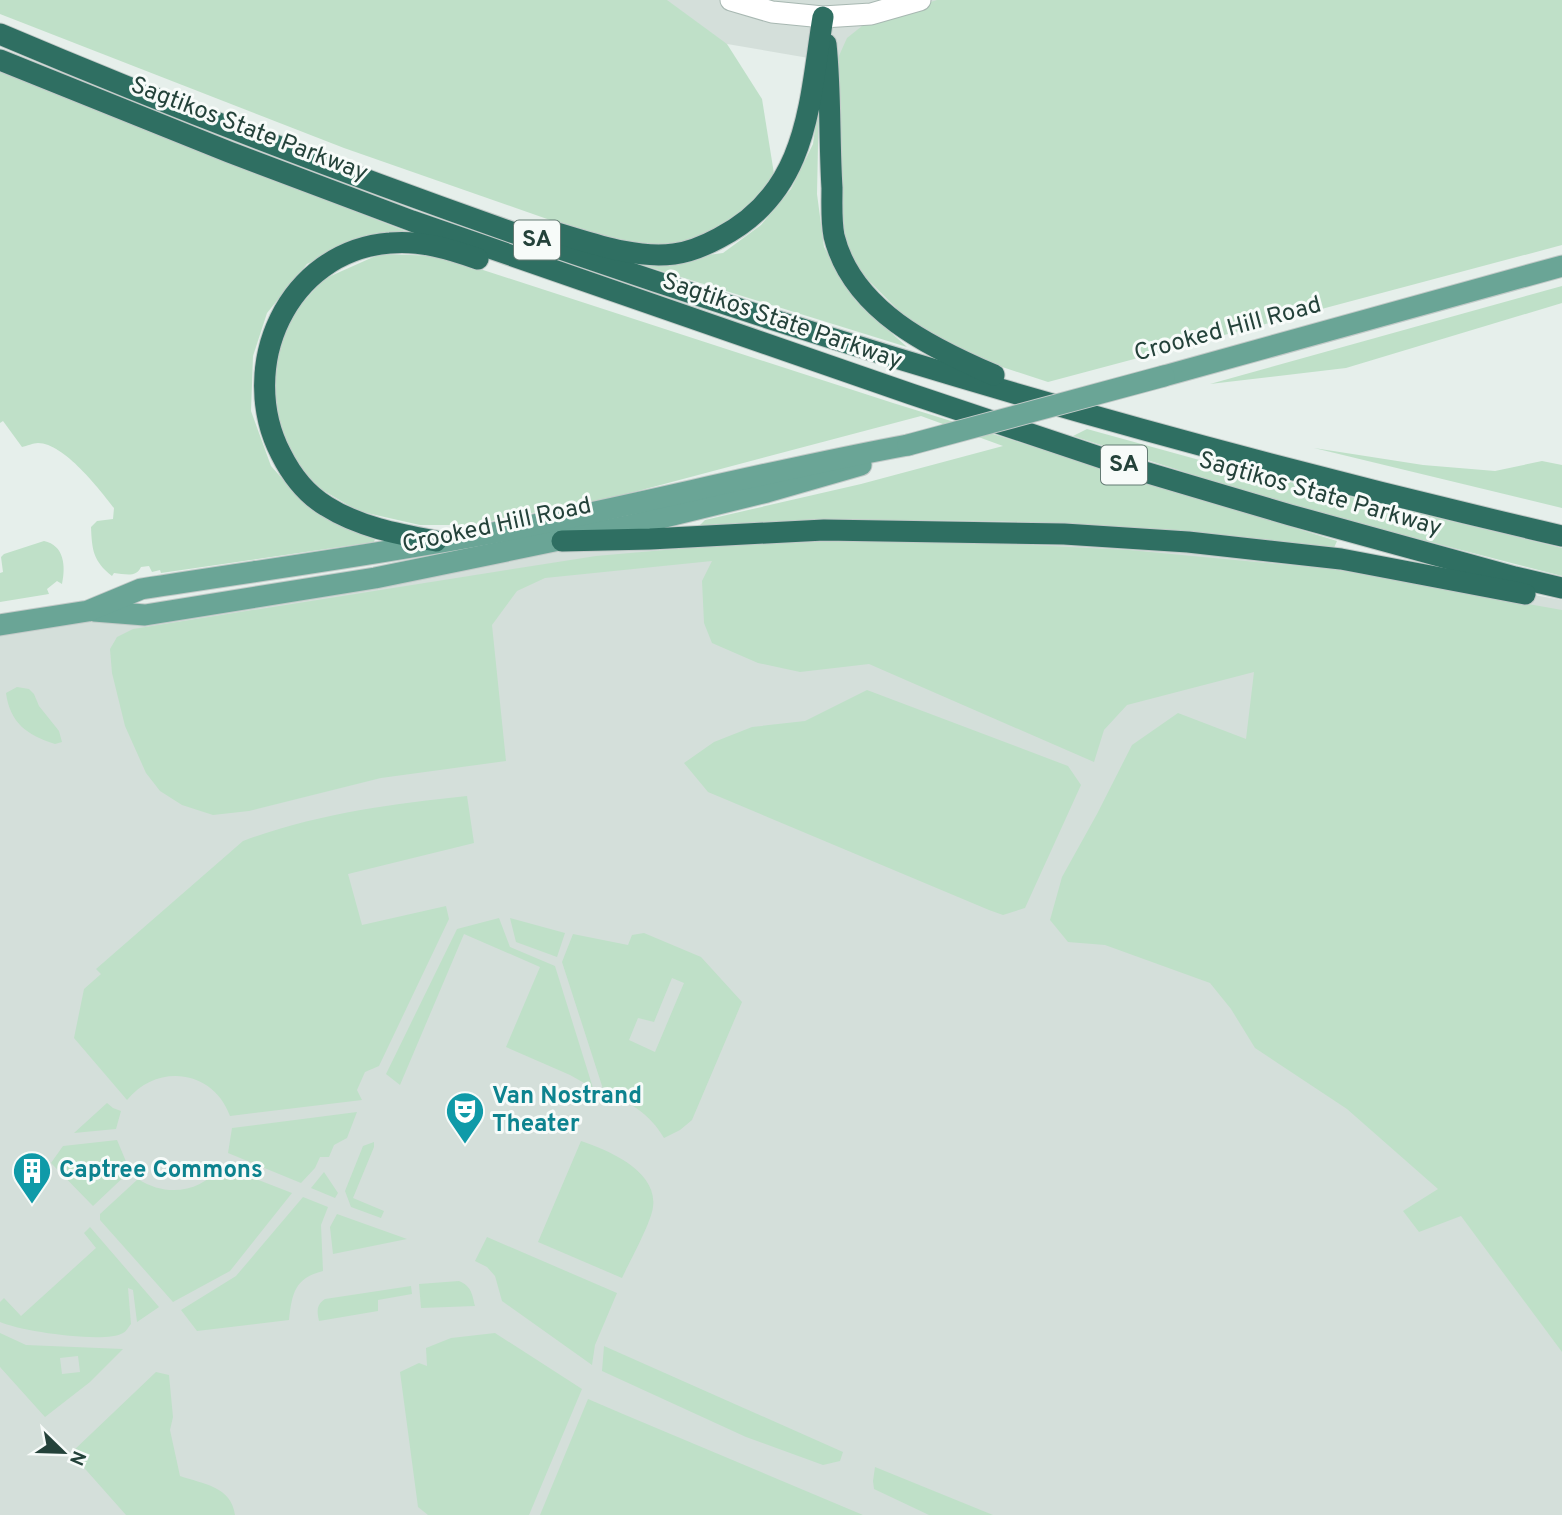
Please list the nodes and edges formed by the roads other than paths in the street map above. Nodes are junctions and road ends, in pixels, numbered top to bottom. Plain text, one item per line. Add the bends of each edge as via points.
1 (731, 0) edge
2 (920, 0) edge
3 (823, 16) junction
4 (0, 34) edge
5 (0, 60) edge
6 (376, 183) junction
7 (1562, 266) edge
8 (593, 285) junction
9 (1086, 414) junction
10 (908, 445) junction
11 (1562, 536) edge
12 (436, 541) junction
13 (562, 541) junction
14 (1562, 588) edge
15 (1562, 599) edge
16 (88, 611) junction
17 (0, 625) edge

1 - 3 street via 772,12
2 - 3 street via 871,14
3 - 6 highway via 806,123 795,158 759,210 733,231 704,245 675,254 611,248
3 - 9 highway via 830,76 834,235 846,266 889,318 918,338
4 - 6 highway, Sagtikos State Parkway / SA
5 - 8 highway, Sagtikos State Parkway / SA via 287,174
6 - 9 highway, Sagtikos State Parkway / SA via 771,319
7 - 10 main road, Crooked Hill Road, bridge
8 - 12 highway via 424,244 388,243 369,246 318,271 291,301 270,341 263,382 269,425 285,463 323,505 340,514
8 - 14 highway, Sagtikos State Parkway / SA via 1138,470
9 - 11 highway, Sagtikos State Parkway / SA
10 - 12 main road, Crooked Hill Road
10 - 13 main road, Crooked Hill Road via 853,468 780,489
12 - 16 main road, Crooked Hill Road via 141,589
13 - 15 highway via 824,530 1103,536 1341,559
13 - 16 main road, Crooked Hill Road via 375,578 145,615
16 - 17 main road, Crooked Hill Road

